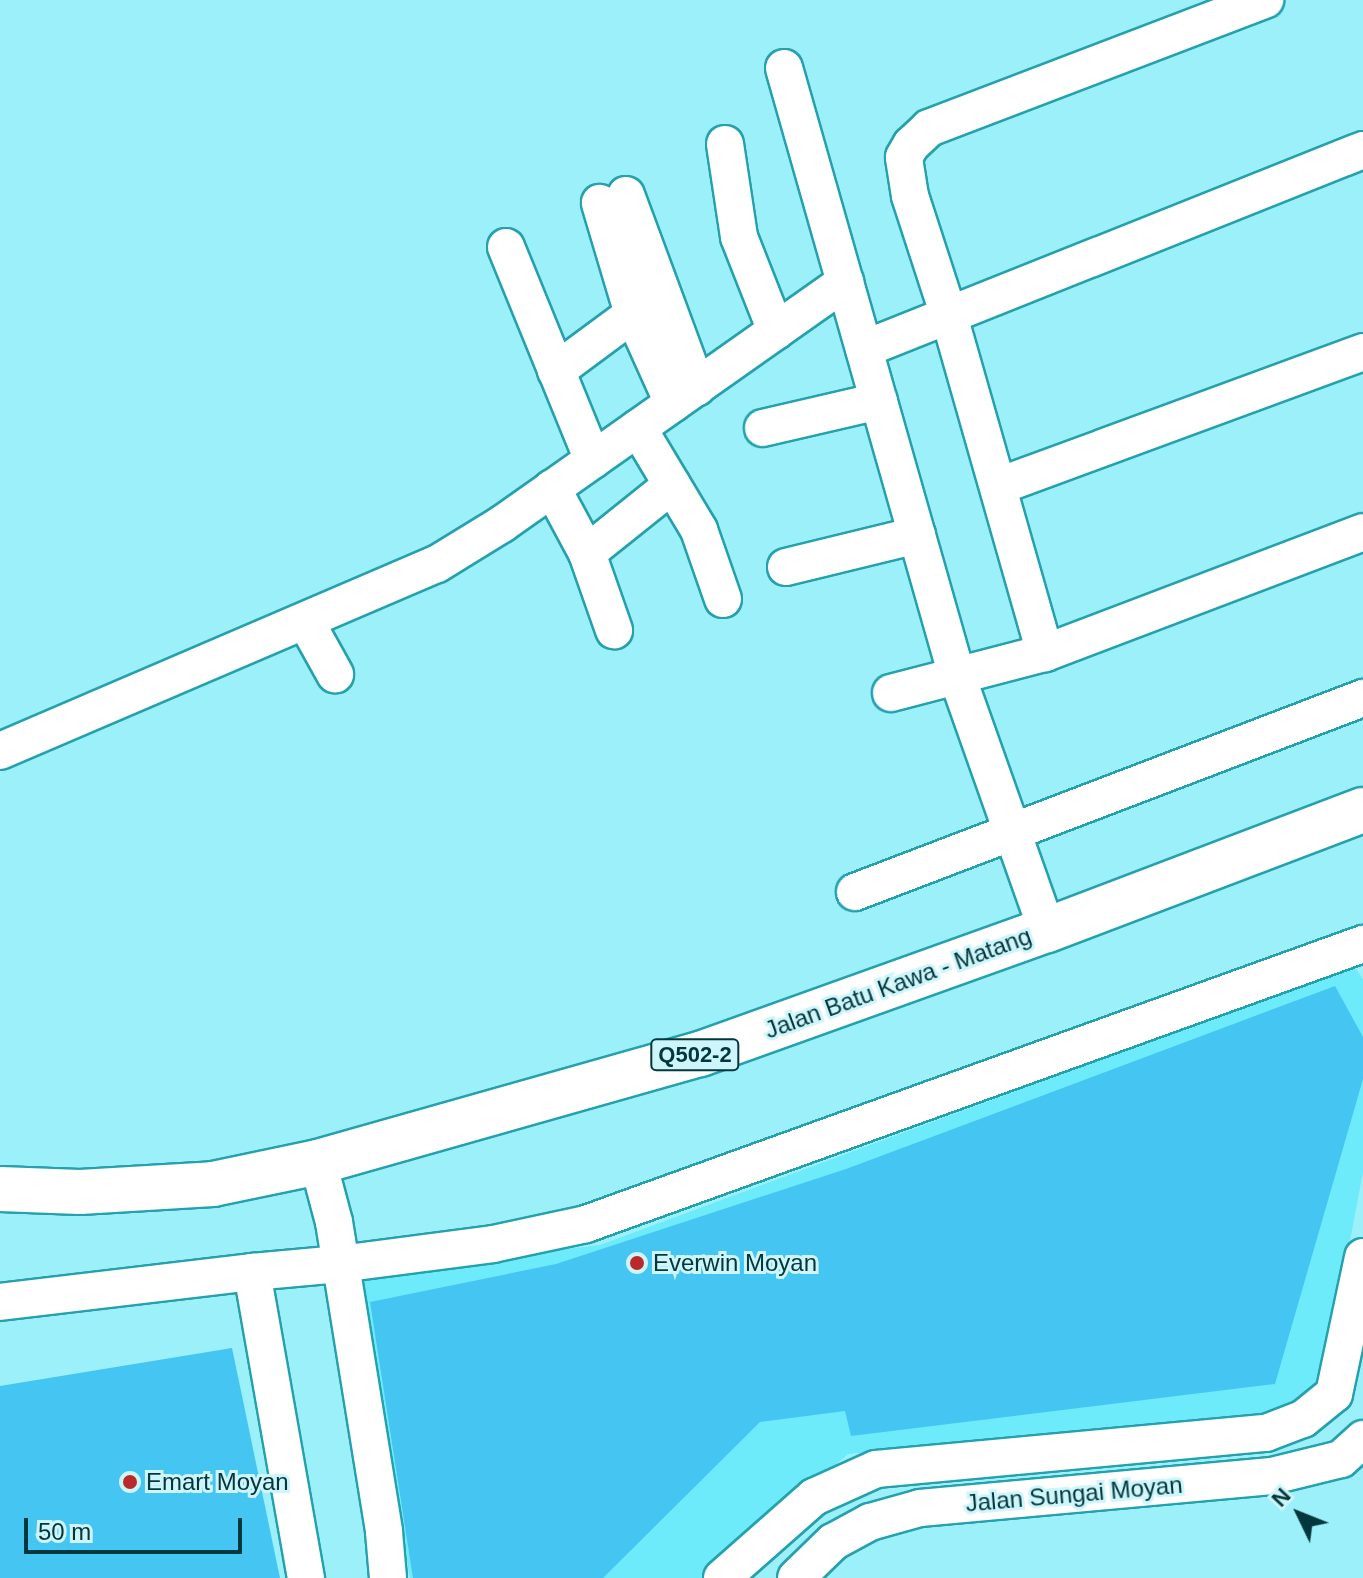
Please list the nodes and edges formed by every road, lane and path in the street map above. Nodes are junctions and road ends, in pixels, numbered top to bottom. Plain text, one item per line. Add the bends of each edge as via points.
1 (1265, 0) edge
2 (784, 68) dead end
3 (725, 144) dead end
4 (1363, 150) edge
5 (506, 247) dead end
6 (845, 282) junction
7 (633, 314) junction
8 (949, 316) junction
9 (776, 331) junction
10 (864, 349) junction
11 (1363, 352) edge
12 (556, 371) junction
13 (685, 395) junction
14 (879, 401) junction
15 (638, 428) junction
16 (763, 428) dead end
17 (593, 460) junction
18 (672, 485) junction
19 (999, 486) junction
20 (552, 488) junction
21 (1363, 532) edge
22 (917, 535) junction
23 (587, 553) junction
24 (786, 567) dead end
25 (723, 599) dead end
26 (306, 622) junction
27 (614, 630) dead end
28 (1045, 653) junction
29 (335, 674) dead end
30 (957, 676) junction
31 (891, 693) dead end
32 (1363, 698) edge
33 (0, 751) edge
34 (1363, 810) edge
35 (1012, 831) junction
36 (855, 892) dead end
37 (1047, 930) junction
38 (1363, 944) edge
39 (318, 1162) junction
40 (0, 1189) edge
41 (1363, 1257) edge
42 (340, 1264) junction
43 (252, 1272) junction
44 (0, 1302) edge
45 (1363, 1439) edge
46 (306, 1578) edge
47 (388, 1578) edge
48 (722, 1578) edge
49 (796, 1578) edge

1 - 8 street via 929,128 911,145 904,157 910,196
2 - 6 street
3 - 9 street via 739,237
4 - 8 street
5 - 12 street
6 - 9 street
6 - 10 street
7 - 12 street
7 - 13 street
7 - 13 street via 613,199
8 - 10 street
8 - 19 street
9 - 13 street
10 - 14 street
11 - 19 street
12 - 17 street
13 - 15 street
14 - 16 street
14 - 22 street
15 - 17 street
15 - 18 street
17 - 20 street
18 - 23 street
18 - 25 street via 699,530
19 - 28 street
20 - 23 street
20 - 26 street via 437,564
21 - 28 street
22 - 24 street
22 - 30 street
23 - 27 street
26 - 29 street
26 - 33 street
28 - 30 street
30 - 31 street
30 - 35 street
32 - 35 street
34 - 37 main road, Jalan Batu Kawa - Matang / Q502-2
35 - 36 street
35 - 37 street
37 - 39 main road, Jalan Batu Kawa - Matang / Q502-2 via 700,1054
38 - 42 street via 586,1224 507,1241
39 - 40 main road, Jalan Batu Kawa - Matang / Q502-2 via 213,1184 80,1192
39 - 42 street
41 - 48 street via 1334,1394 1303,1419 1266,1433 876,1469 814,1497
42 - 43 street
42 - 47 street
43 - 44 street
43 - 46 street
45 - 49 street, Jalan Sungai Moyan via 1341,1459 1272,1476 920,1508 870,1522 833,1542

